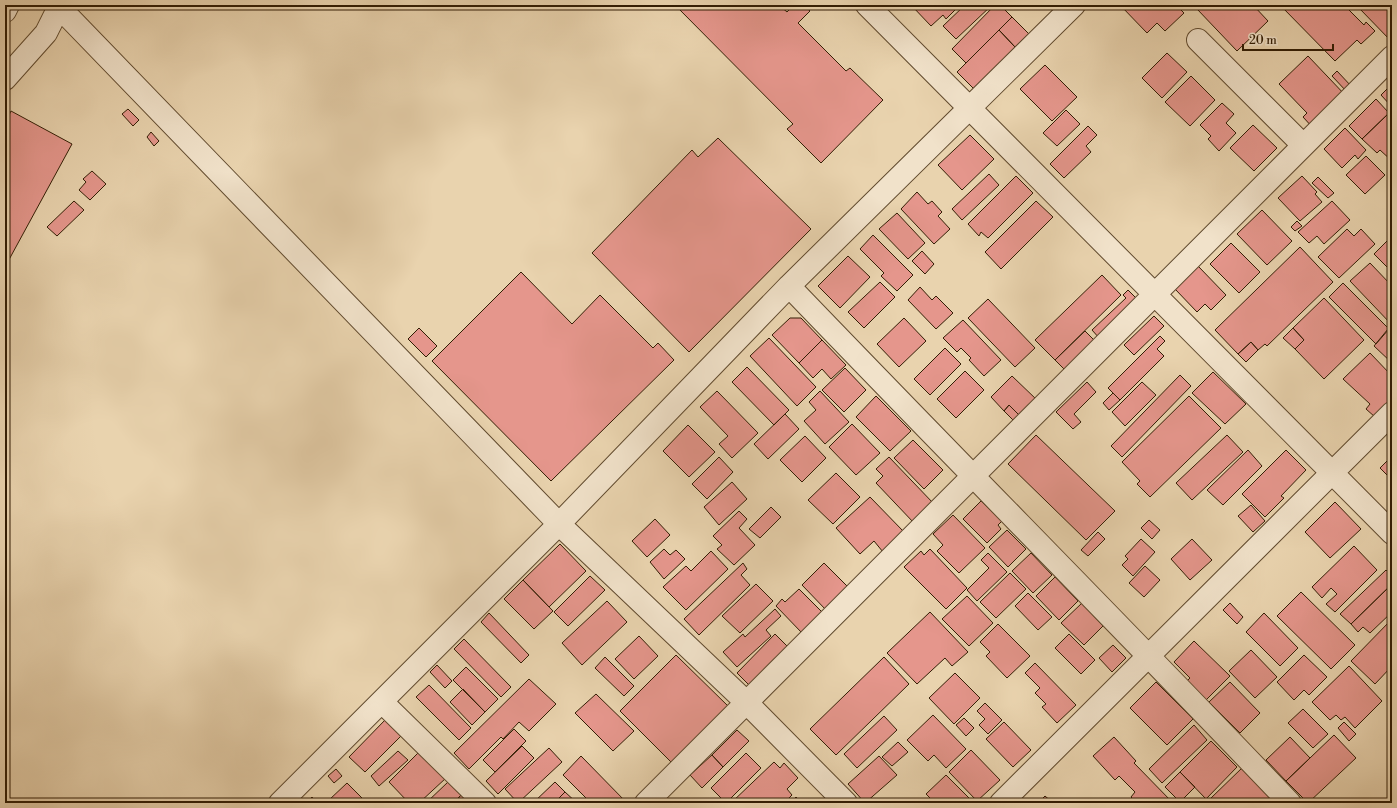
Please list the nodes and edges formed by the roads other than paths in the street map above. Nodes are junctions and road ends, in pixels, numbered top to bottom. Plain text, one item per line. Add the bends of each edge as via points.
1 (8, 5) edge
2 (867, 5) edge
3 (1074, 5) edge
4 (60, 6) edge
5 (5, 11) edge
6 (1198, 40) dead end
7 (1392, 57) edge
8 (5, 79) edge
9 (970, 108) junction
10 (1303, 145) junction
11 (789, 286) junction
12 (1154, 293) junction
13 (1392, 412) edge
14 (1332, 472) junction
15 (971, 476) junction
16 (559, 524) junction
17 (1392, 533) edge
18 (1149, 656) junction
19 (382, 702) junction
20 (746, 702) junction
21 (280, 803) edge
22 (484, 803) edge
23 (646, 803) edge
24 (846, 803) edge
25 (1001, 803) edge
26 (1290, 803) edge

1 - 5 street
2 - 9 street
3 - 9 street
4 - 8 street via 46,32
4 - 16 street
6 - 10 street
7 - 10 street
9 - 11 street
9 - 12 street
10 - 12 street
11 - 15 street
11 - 16 street
12 - 14 street
12 - 15 street
13 - 14 street
14 - 17 street
14 - 18 street
15 - 18 street
15 - 20 street
16 - 19 street
16 - 20 street
18 - 25 street
18 - 26 street
19 - 21 street
19 - 22 street
20 - 23 street
20 - 24 street

